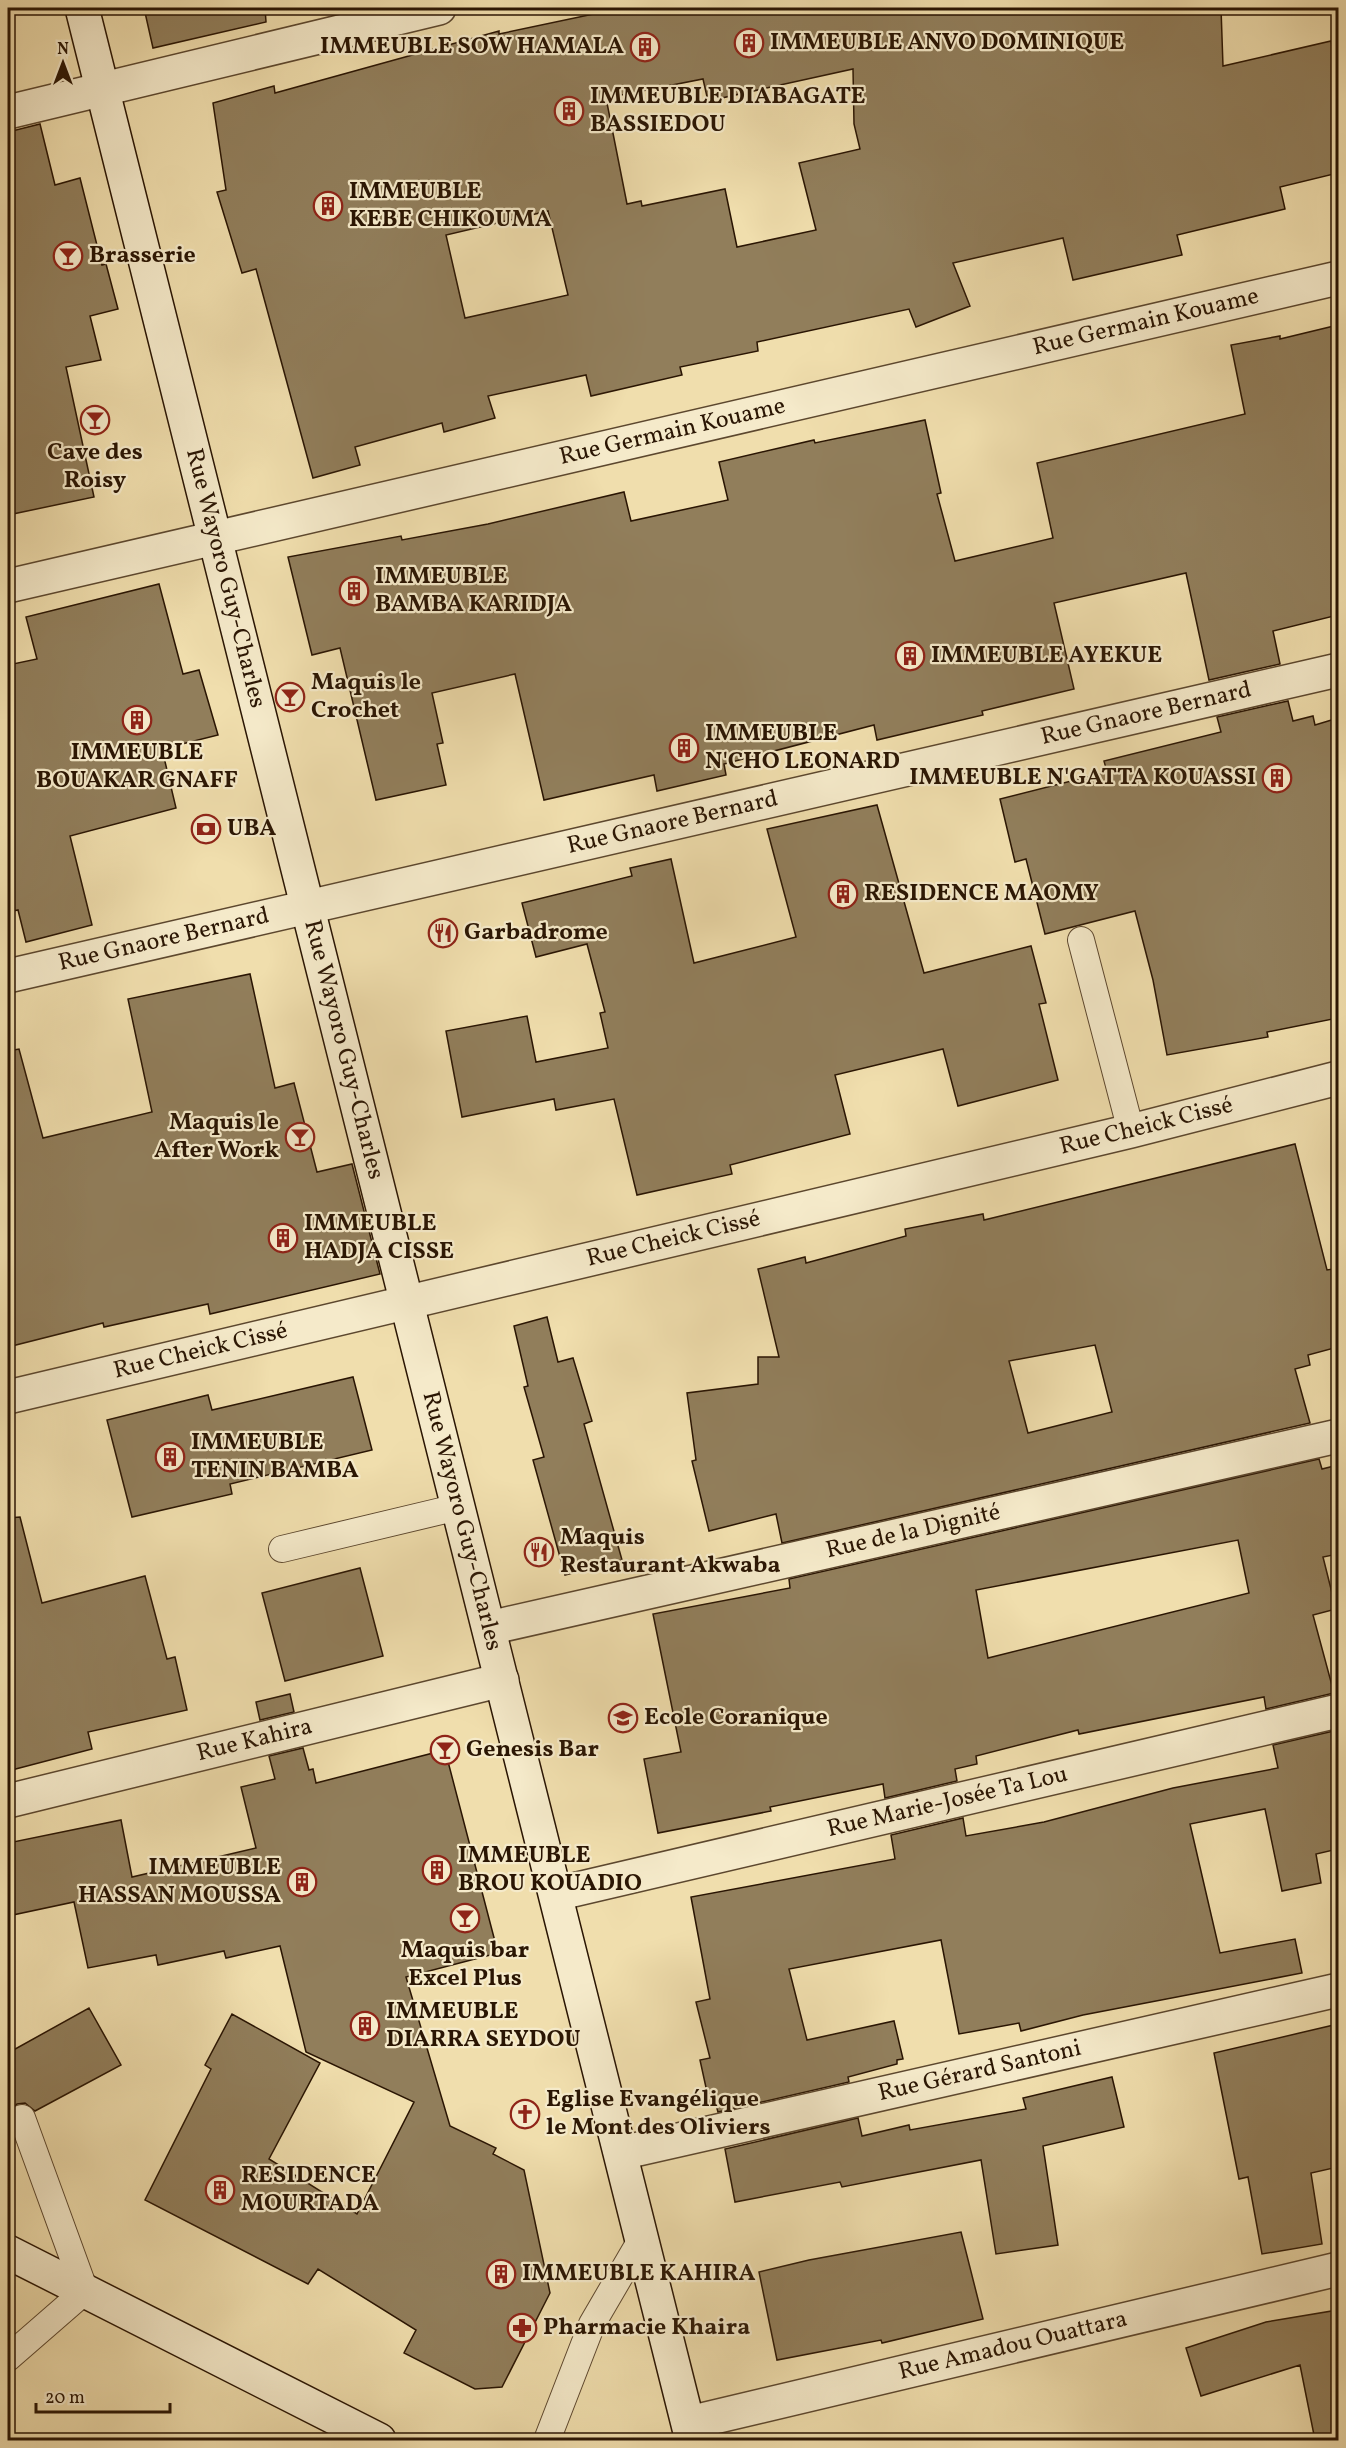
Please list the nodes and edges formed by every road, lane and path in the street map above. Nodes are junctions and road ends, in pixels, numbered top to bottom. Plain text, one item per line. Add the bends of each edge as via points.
1 (82, 8) edge
2 (439, 8) edge
3 (103, 89) junction
4 (8, 112) edge
5 (1338, 278) edge
6 (215, 537) junction
7 (8, 586) edge
8 (1338, 670) edge
9 (308, 907) junction
10 (1081, 940) dead end
11 (8, 976) edge
12 (1338, 1078) edge
13 (1131, 1131) junction
14 (407, 1303) junction
15 (8, 1397) edge
16 (1338, 1436) edge
17 (458, 1507) junction
18 (282, 1549) dead end
19 (489, 1628) junction
20 (502, 1680) junction
21 (1338, 1711) edge
22 (8, 1801) edge
23 (556, 1894) junction
24 (1338, 1990) edge
25 (22, 2118) dead end
26 (621, 2153) junction
27 (641, 2240) junction
28 (8, 2252) edge
29 (1338, 2269) edge
30 (85, 2291) junction
31 (8, 2358) edge
32 (690, 2432) edge
33 (380, 2440) edge
34 (547, 2440) edge

1 - 3 street, Rue Wayoro Guy-Charles
2 - 3 street
3 - 4 street
3 - 6 street, Rue Wayoro Guy-Charles
5 - 6 street, Rue Germain Kouame
6 - 7 street, Rue Germain Kouame
6 - 9 street, Rue Wayoro Guy-Charles
8 - 9 street, Rue Gnaore Bernard
9 - 11 street, Rue Gnaore Bernard
9 - 14 street, Rue Wayoro Guy-Charles
10 - 13 lane
12 - 13 street, Rue Cheick Cissé
13 - 14 street, Rue Cheick Cissé
14 - 15 street, Rue Cheick Cissé
14 - 17 street, Rue Wayoro Guy-Charles
16 - 19 street, Rue de la Dignité
17 - 18 lane
17 - 19 street, Rue Wayoro Guy-Charles
19 - 20 street, Rue Wayoro Guy-Charles
20 - 22 street, Rue Kahira
20 - 23 street, Rue Wayoro Guy-Charles
21 - 23 street, Rue Marie-Josée Ta Lou
23 - 26 street, Rue Wayoro Guy-Charles
24 - 26 street, Rue Gérard Santoni
25 - 30 lane
26 - 27 street, Rue Wayoro Guy-Charles
27 - 32 street, Rue Wayoro Guy-Charles
27 - 34 lane via 592,2324
28 - 30 street
29 - 32 street, Rue Amadou Ouattara
30 - 31 lane
30 - 33 street

